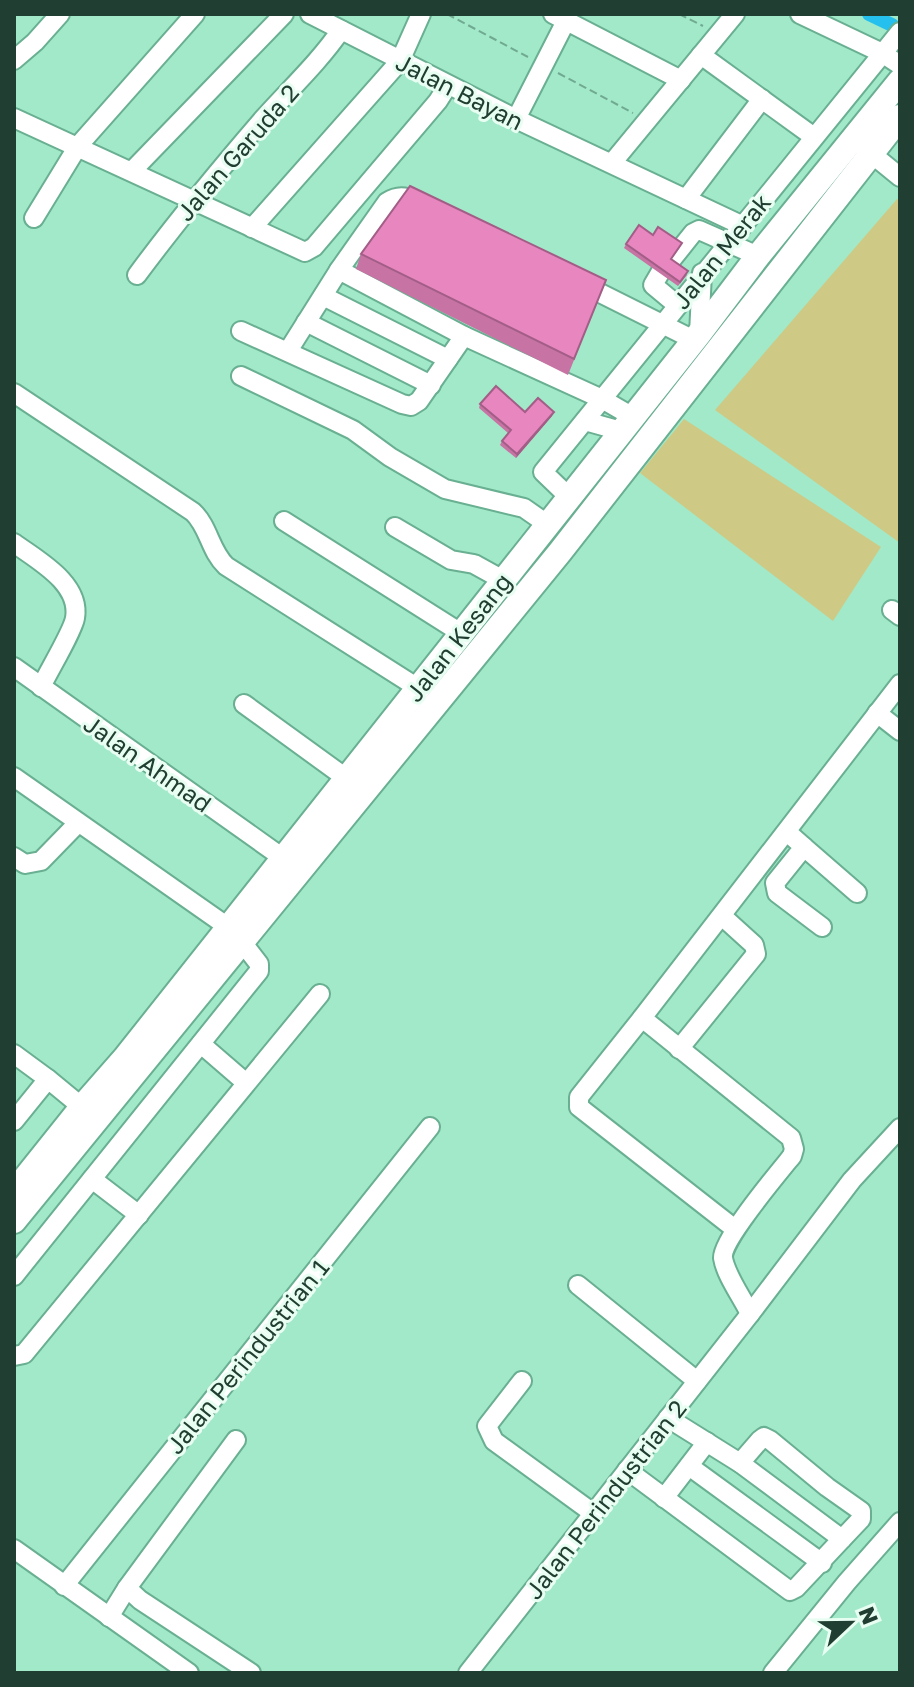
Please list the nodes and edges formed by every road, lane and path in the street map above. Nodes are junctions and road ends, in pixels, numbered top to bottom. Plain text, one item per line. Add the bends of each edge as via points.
1 (60, 14) edge
2 (195, 14) edge
3 (284, 14) edge
4 (310, 14) edge
5 (421, 14) edge
6 (679, 14) edge
7 (735, 14) edge
8 (800, 14) edge
9 (560, 17) edge
10 (341, 30) junction
11 (900, 32) edge
12 (718, 35) junction
13 (882, 53) junction
14 (701, 55) junction
15 (14, 60) edge
16 (400, 61) junction
17 (900, 65) edge
18 (681, 80) junction
19 (900, 81) edge
20 (448, 85) junction
21 (762, 99) junction
22 (900, 117) edge
23 (14, 118) edge
24 (516, 119) junction
25 (814, 137) junction
26 (78, 146) junction
27 (862, 146) junction
28 (612, 163) junction
29 (132, 171) junction
30 (900, 177) edge
31 (686, 199) junction
32 (194, 202) junction
33 (432, 210) edge
34 (34, 218) dead end
35 (741, 225) junction
36 (252, 228) junction
37 (727, 242) junction
38 (758, 256) junction
39 (339, 270) junction
40 (702, 273) junction
41 (561, 274) edge
42 (137, 275) dead end
43 (323, 296) junction
44 (677, 305) junction
45 (306, 322) junction
46 (662, 323) junction
47 (241, 331) dead end
48 (464, 336) junction
49 (697, 337) junction
50 (288, 351) junction
51 (448, 359) junction
52 (241, 376) dead end
53 (431, 385) junction
54 (14, 393) edge
55 (602, 399) junction
56 (585, 421) junction
57 (627, 424) junction
58 (569, 497) junction
59 (284, 521) dead end
60 (547, 524) junction
61 (395, 527) dead end
62 (14, 543) edge
63 (503, 580) junction
64 (461, 633) junction
65 (14, 667) edge
66 (900, 684) edge
67 (41, 687) junction
68 (418, 688) junction
69 (244, 704) dead end
70 (877, 713) junction
71 (900, 731) edge
72 (14, 777) edge
73 (346, 778) junction
74 (78, 823) junction
75 (787, 832) junction
76 (804, 847) junction
77 (14, 857) edge
78 (283, 858) junction
79 (857, 893) dead end
80 (722, 916) junction
81 (822, 927) dead end
82 (242, 943) junction
83 (320, 994) dead end
84 (642, 1018) junction
85 (201, 1044) junction
86 (679, 1049) junction
87 (14, 1054) edge
88 (48, 1079) junction
89 (245, 1082) junction
90 (82, 1107) junction
91 (14, 1121) edge
92 (430, 1127) dead end
93 (900, 1128) edge
94 (92, 1179) junction
95 (14, 1192) edge
96 (139, 1215) junction
97 (14, 1221) edge
98 (735, 1229) junction
99 (14, 1276) edge
100 (578, 1285) dead end
101 (746, 1319) junction
102 (14, 1356) edge
103 (522, 1381) dead end
104 (697, 1381) junction
105 (668, 1418) junction
106 (236, 1440) dead end
107 (707, 1442) junction
108 (740, 1463) junction
109 (689, 1466) junction
110 (627, 1470) junction
111 (664, 1498) junction
112 (593, 1513) junction
113 (900, 1522) edge
114 (842, 1539) junction
115 (14, 1549) edge
116 (822, 1563) junction
117 (64, 1586) junction
118 (127, 1588) junction
119 (109, 1617) junction
120 (189, 1673) edge
121 (251, 1673) edge
122 (468, 1673) edge
123 (773, 1673) edge

1 - 15 street
2 - 26 street
3 - 29 street
4 - 10 street, Jalan Bayan
5 - 16 street
6 - 12 path
7 - 12 street
8 - 13 street
9 - 18 street
9 - 24 street
10 - 16 street, Jalan Bayan
10 - 32 street, Jalan Garuda 2
11 - 13 street, Jalan Merak
12 - 14 street
13 - 17 street
13 - 25 street, Jalan Merak
14 - 18 street
14 - 21 street
16 - 20 street, Jalan Bayan
16 - 36 street
18 - 28 street
19 - 27 main road, Jalan Kesang
20 - 24 street, Jalan Bayan
20 - 36 street via 314,247 305,252
21 - 25 street
21 - 31 street
22 - 27 main road, Jalan Kesang
23 - 26 street
24 - 28 street, Jalan Bayan
25 - 35 street, Jalan Merak
26 - 29 street
26 - 34 street
27 - 30 street
27 - 38 main road, Jalan Kesang
27 - 82 main road, Jalan Kesang via 560,552
28 - 31 street, Jalan Bayan
29 - 32 street
31 - 35 street, Jalan Bayan
32 - 36 street
32 - 42 street, Jalan Garuda 2
33 - 39 street via 404,196 387,202
35 - 37 street, Jalan Merak
37 - 38 street
37 - 40 street, Jalan Merak
37 - 44 street via 696,231 664,268 653,285
38 - 49 main road, Jalan Kesang
39 - 43 street
39 - 48 street
40 - 44 street, Jalan Merak
40 - 49 street
41 - 46 street
43 - 45 street
43 - 51 street
44 - 46 street, Jalan Merak
45 - 50 street
45 - 53 street
46 - 49 street
46 - 55 street, Jalan Merak
47 - 50 street
48 - 51 street
48 - 55 street
49 - 57 main road, Jalan Kesang
50 - 53 street via 402,404 419,401
51 - 53 street
52 - 60 street via 353,430 445,489 524,508
54 - 68 street via 193,512 226,566
55 - 56 street, Jalan Merak
55 - 57 street
56 - 57 street
56 - 58 street, Jalan Merak via 543,472
57 - 58 main road, Jalan Kesang
58 - 60 main road, Jalan Kesang
59 - 64 street
60 - 63 main road, Jalan Kesang
61 - 63 street via 451,560 474,564
62 - 67 street via 59,576 73,602 75,618
63 - 64 main road, Jalan Kesang
64 - 68 main road, Jalan Kesang
65 - 67 street, Jalan Ahmad
66 - 70 street
67 - 78 street, Jalan Ahmad
68 - 73 main road, Jalan Kesang
69 - 73 street
70 - 71 street
70 - 75 street
72 - 74 street
73 - 78 main road, Jalan Kesang
74 - 77 street via 41,861 25,864
74 - 82 street
75 - 76 street
75 - 80 street
76 - 79 street
76 - 81 street via 775,888
78 - 82 main road, Jalan Kesang
80 - 84 street
80 - 86 street via 754,945 756,954
82 - 85 street via 259,971
82 - 90 main road, Jalan Kesang
82 - 97 main road, Jalan Kesang
83 - 89 street
84 - 86 street
84 - 98 street via 579,1097 579,1107
85 - 89 street
85 - 94 street
86 - 98 street via 794,1143 792,1156
87 - 88 street
88 - 90 street
88 - 91 street
89 - 96 street
90 - 95 main road, Jalan Kesang
92 - 117 street, Jalan Perindustrian 1
93 - 101 street, Jalan Perindustrian 2 via 852,1180
94 - 96 street
94 - 99 street
96 - 102 street via 24,1354
98 - 101 street via 723,1258
100 - 104 street
101 - 104 street, Jalan Perindustrian 2
103 - 112 street via 487,1426 489,1434
104 - 105 street, Jalan Perindustrian 2
105 - 107 street
105 - 110 street, Jalan Perindustrian 2
106 - 118 street
107 - 108 street
107 - 109 street
108 - 114 street
108 - 114 street via 760,1440 770,1440 861,1511 861,1519
109 - 111 street
109 - 116 street
110 - 111 street
110 - 112 street, Jalan Perindustrian 2
111 - 116 street via 790,1591
112 - 122 street, Jalan Perindustrian 2
113 - 123 street
114 - 116 street
115 - 117 street
117 - 119 street
118 - 119 street
118 - 121 street
119 - 120 street

